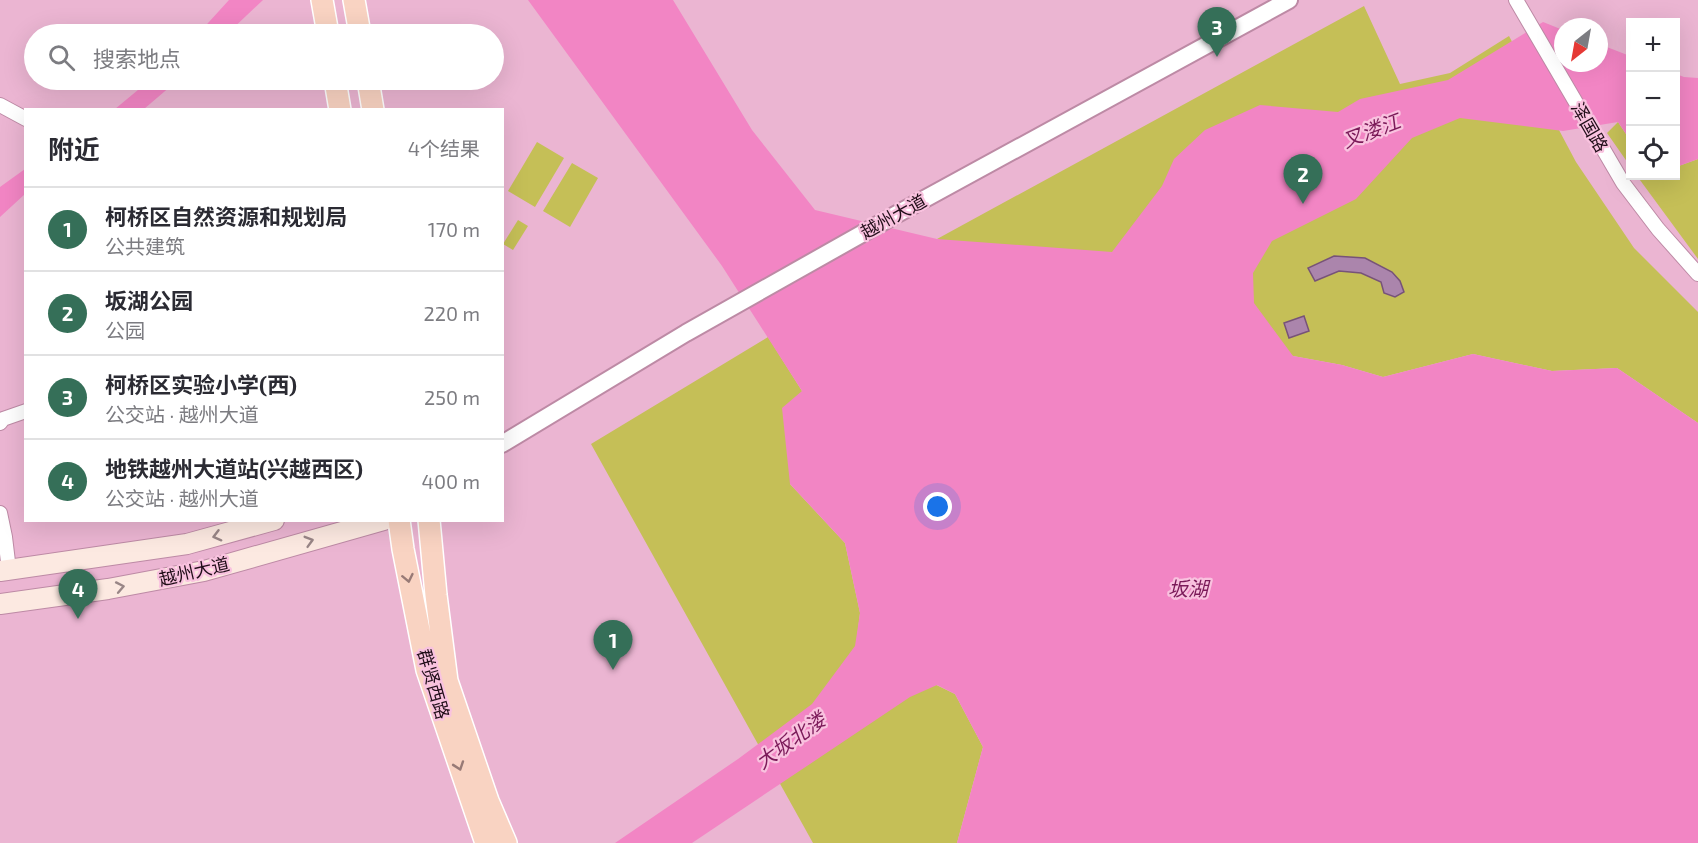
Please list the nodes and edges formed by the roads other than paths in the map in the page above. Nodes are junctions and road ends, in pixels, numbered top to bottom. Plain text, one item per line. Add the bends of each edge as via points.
1 (322, 0) edge
2 (354, 0) edge
3 (1289, 0) edge
4 (1516, 0) edge
5 (326, 24) edge
6 (358, 24) edge
7 (337, 90) edge
8 (370, 90) edge
9 (0, 105) edge
10 (340, 108) edge
11 (373, 108) edge
12 (24, 118) edge
13 (1698, 274) edge
14 (24, 412) edge
15 (0, 423) edge
16 (504, 443) edge
17 (0, 513) edge
18 (267, 522) edge
19 (377, 522) edge
20 (399, 522) edge
21 (429, 522) edge
22 (4, 571) edge
23 (0, 604) edge
24 (486, 843) edge
25 (506, 843) edge

1 - 5 main road
2 - 6 main road
3 - 16 street, 越州大道 via 686,333
4 - 13 street, 泽国路 via 1628,190
7 - 10 main road
8 - 11 main road
9 - 12 street
14 - 15 street via 3,418
17 - 22 street via 5,537
18 -> 22 main road, 越州大道 via 187,544
23 -> 19 main road, 越州大道 via 204,572
20 -> 24 main road, 群贤西路 via 427,670
21 - 25 main road, 群贤西路 via 447,681

